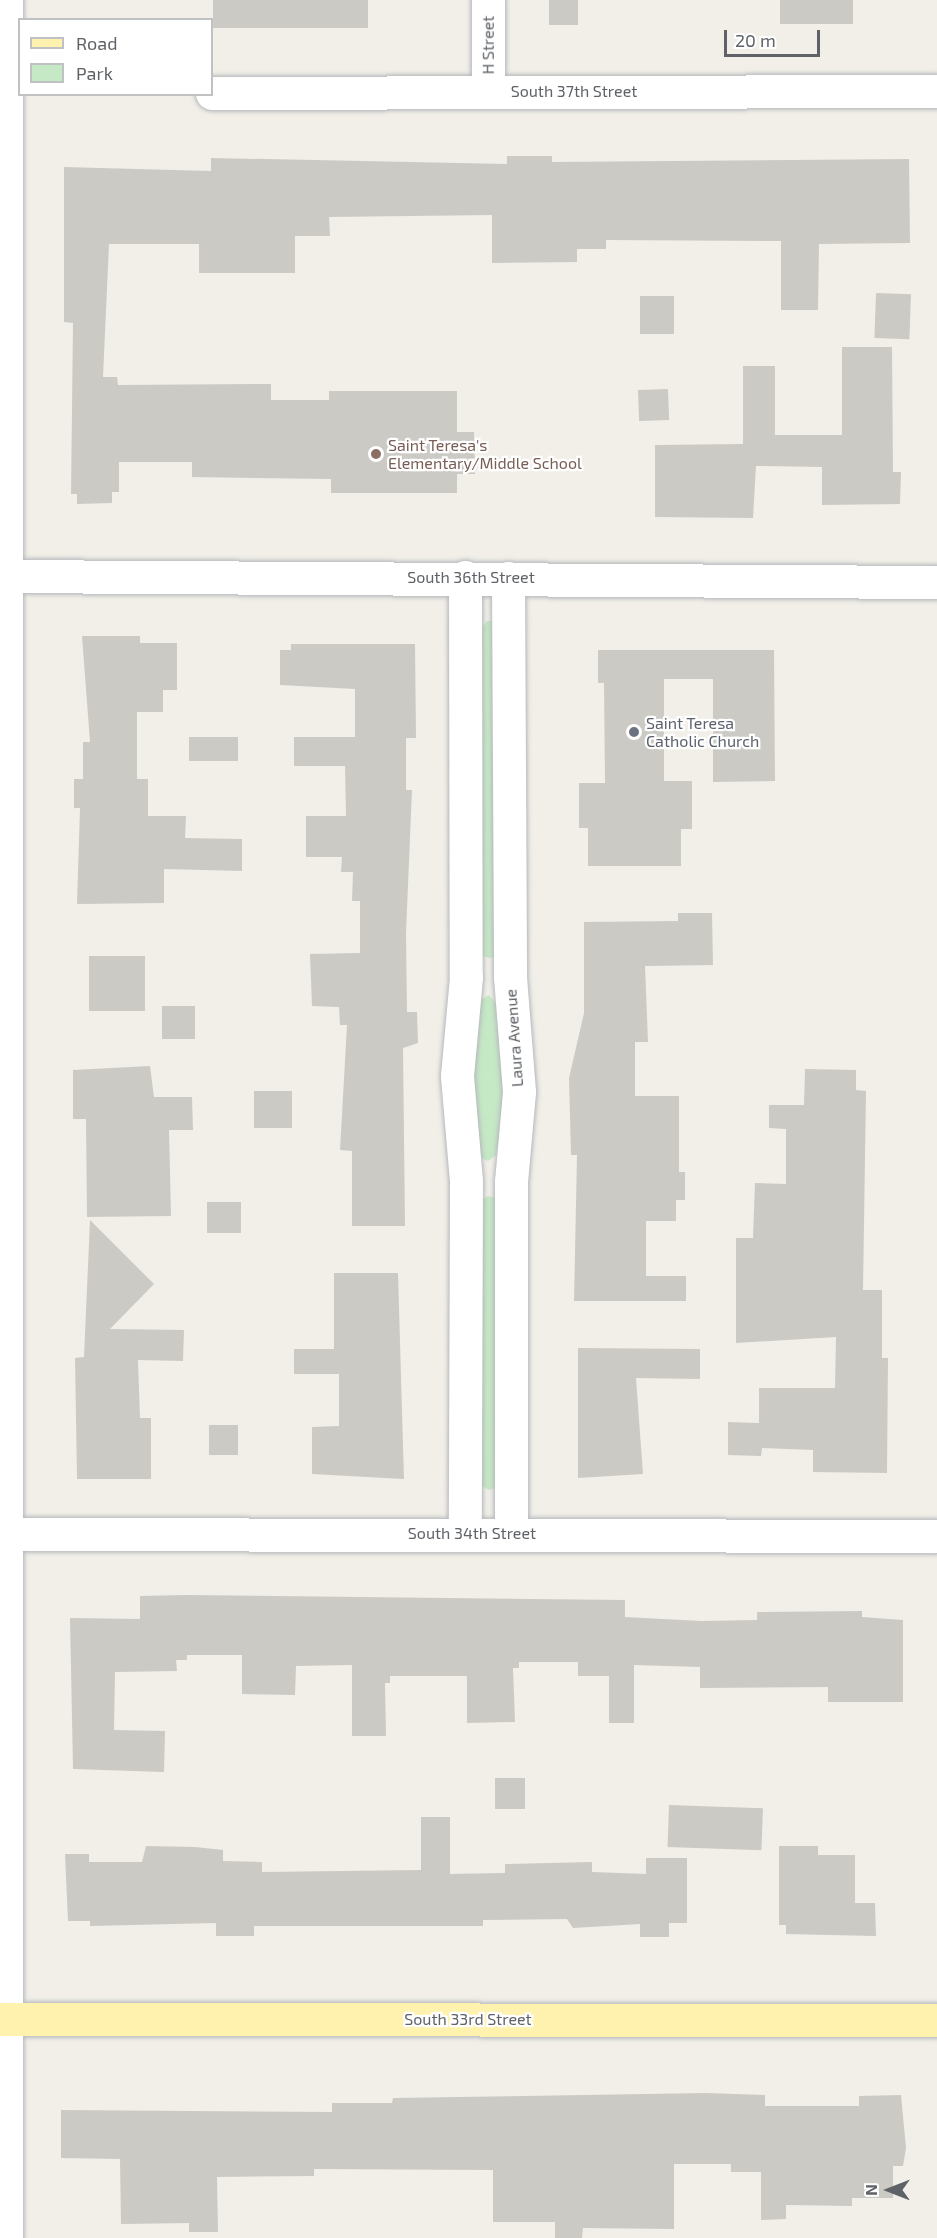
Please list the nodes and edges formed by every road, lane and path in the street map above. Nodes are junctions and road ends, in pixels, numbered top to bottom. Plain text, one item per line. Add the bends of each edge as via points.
1 (6, 0) edge
2 (488, 0) edge
3 (488, 91) junction
4 (937, 91) edge
5 (213, 93) edge
6 (13, 94) edge
7 (5, 576) junction
8 (465, 577) junction
9 (508, 578) junction
10 (937, 582) edge
11 (3, 615) edge
12 (466, 977) junction
13 (510, 977) junction
14 (466, 1181) junction
15 (511, 1181) junction
16 (465, 1533) junction
17 (6, 1534) junction
18 (511, 1534) junction
19 (937, 1536) edge
20 (3, 2018) edge
21 (937, 2020) edge
22 (6, 2238) edge

1 - 6 street
2 - 3 street, H Street
3 - 4 street, South 37th Street
3 - 5 street, South 37th Street
6 - 7 street
7 - 8 street, South 36th Street
7 - 11 street
8 - 9 street, South 36th Street
8 - 12 street
9 - 10 street, South 36th Street
9 - 13 street, Laura Avenue
11 - 17 street
12 - 13 street
12 - 14 street via 456,1076
13 - 15 street, Laura Avenue via 519,1092
14 - 15 street
14 - 16 street
15 - 18 street, Laura Avenue
16 - 17 street, South 34th Street
16 - 18 street, South 34th Street
17 - 20 street
18 - 19 street, South 34th Street
20 - 21 main road, South 33rd Street
20 - 22 street

